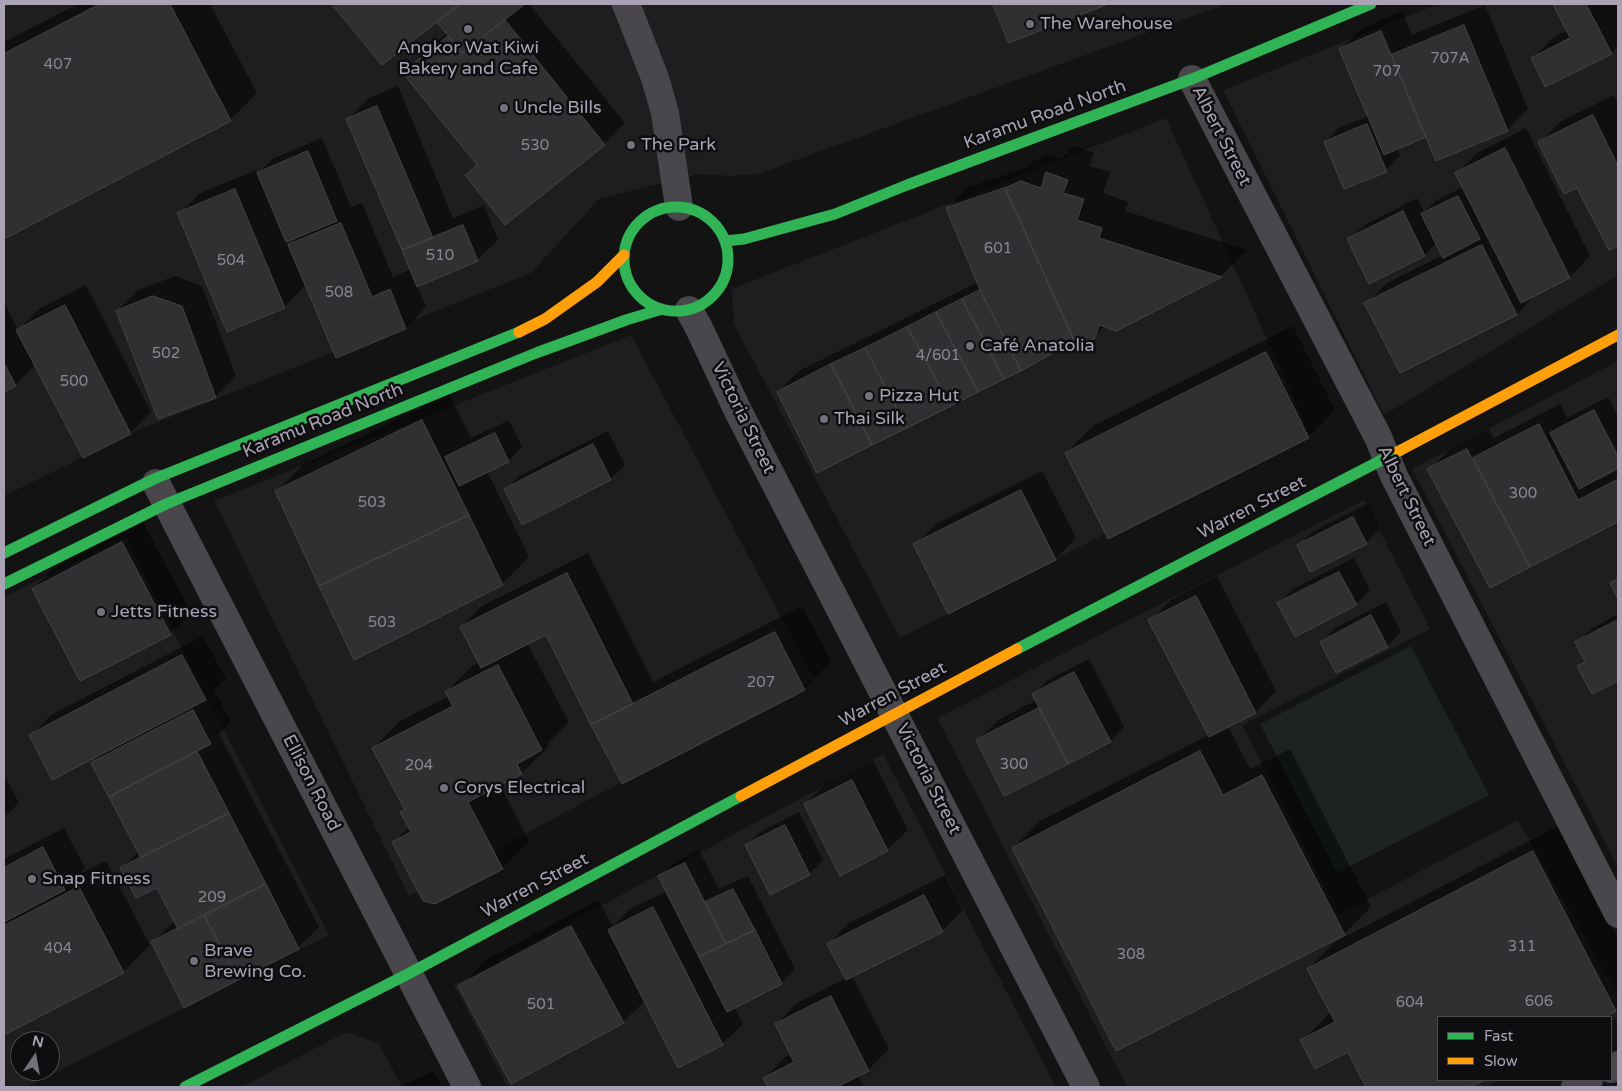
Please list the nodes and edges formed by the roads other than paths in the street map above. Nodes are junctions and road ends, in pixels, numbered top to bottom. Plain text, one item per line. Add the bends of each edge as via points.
1 (626, 4) edge
2 (1371, 4) edge
3 (1192, 79) junction
4 (679, 207) junction
5 (725, 241) junction
6 (624, 255) junction
7 (676, 309) junction
8 (1618, 336) edge
9 (1386, 458) junction
10 (154, 479) junction
11 (166, 504) junction
12 (4, 553) edge
13 (4, 584) edge
14 (894, 714) junction
15 (1618, 914) edge
16 (408, 974) junction
17 (1587, 1081) edge
18 (185, 1087) edge
19 (467, 1087) edge
20 (1086, 1087) edge
21 (1575, 1087) edge

1 - 4 street via 666,113
2 - 3 main road, Karamu Road North
3 - 5 main road, Karamu Road North via 835,214 744,239
3 - 9 street, Albert Street
4 - 5 main road via 706,216
4 - 6 main road via 661,209 644,218 631,231
5 - 7 main road via 728,260 723,282 709,300
6 - 7 main road via 630,285 641,298 655,307
6 - 10 main road, Karamu Road North via 597,282 544,319 516,334
7 - 11 main road, Karamu Road North via 626,320 536,353
7 - 14 street, Victoria Street via 698,326 737,409
8 - 9 main road, Warren Street
9 - 14 main road, Warren Street
9 - 15 street, Albert Street
10 - 11 street, Ellison Road
10 - 12 main road, Karamu Road North
11 - 13 main road, Karamu Road North
11 - 16 street, Ellison Road
14 - 16 main road, Warren Street
14 - 20 street, Victoria Street
16 - 18 main road, Warren Street
16 - 19 street, Ellison Road
17 - 21 street

